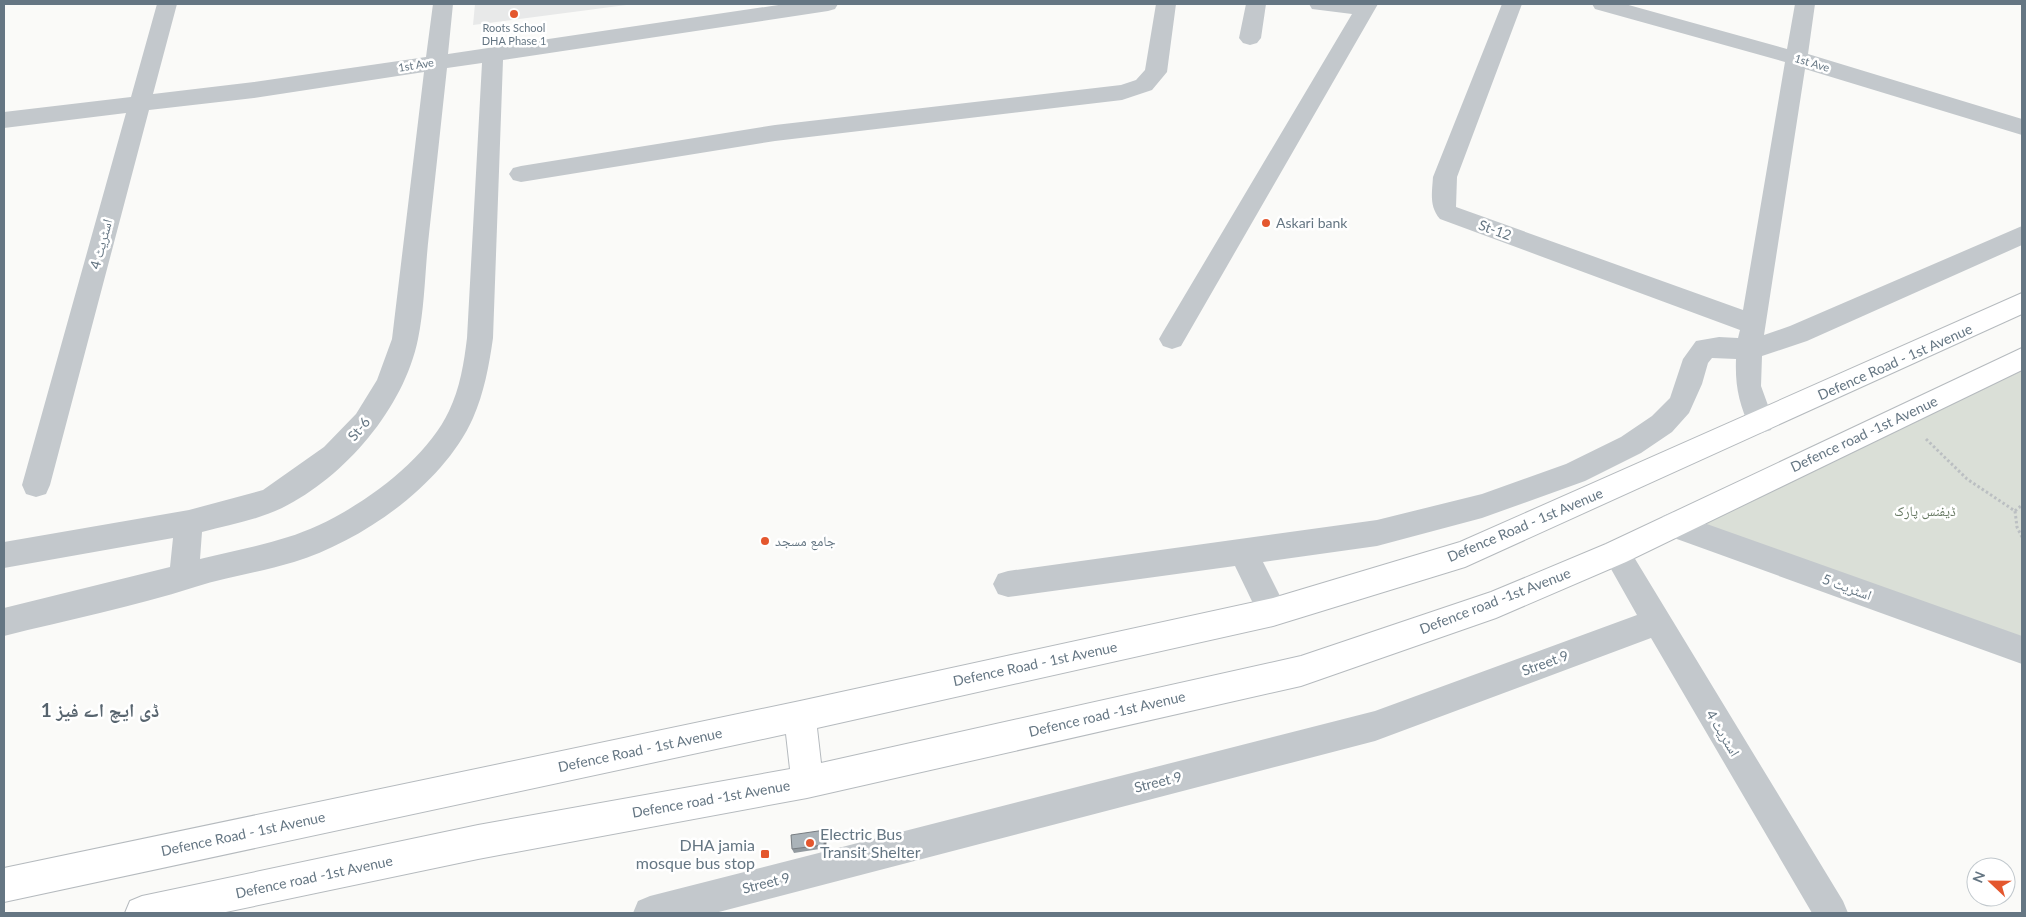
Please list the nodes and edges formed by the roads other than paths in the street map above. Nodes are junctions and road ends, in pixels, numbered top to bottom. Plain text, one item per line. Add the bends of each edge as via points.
1 (168, 4) edge
2 (443, 4) edge
3 (828, 4) edge
4 (1166, 4) edge
5 (1256, 4) edge
6 (1319, 4) edge
7 (1512, 4) edge
8 (1602, 4) edge
9 (1805, 4) edge
10 (1366, 6) edge
11 (1250, 38) dead end
12 (492, 54) junction
13 (1796, 58) junction
14 (438, 62) junction
15 (140, 102) junction
16 (4, 120) edge
17 (2022, 127) edge
18 (522, 174) dead end
19 (2022, 236) edge
20 (2022, 304) edge
21 (1751, 337) junction
22 (1172, 339) dead end
23 (2022, 358) edge
24 (1761, 422) junction
25 (36, 485) dead end
26 (189, 523) junction
27 (1673, 525) junction
28 (1243, 552) junction
29 (1616, 553) junction
30 (4, 555) edge
31 (184, 578) junction
32 (1008, 584) dead end
33 (1274, 612) junction
34 (4, 622) edge
35 (1657, 622) junction
36 (2022, 650) edge
37 (800, 716) junction
38 (807, 782) junction
39 (4, 885) edge
40 (142, 913) edge
41 (650, 913) edge
42 (1830, 913) edge

1 - 15 street, اسٹریٹ 4
2 - 14 street, St-6
3 - 12 street, 1st Ave
4 - 18 street via 1156,72 1144,85 1122,92 775,133
5 - 11 street
6 - 10 street
7 - 21 street, St-12 via 1445,177 1443,208 1448,213
8 - 13 street, 1st Ave
9 - 13 street
10 - 22 street
12 - 14 street, 1st Ave
12 - 31 street via 480,338 475,375 460,417 433,457 408,482 351,524 294,549
13 - 17 street, 1st Ave
13 - 21 street
14 - 15 street, 1st Ave via 254,90
14 - 26 street, St-6 via 405,338 398,367 379,404 349,441 314,472 271,500
15 - 16 street, 1st Ave
15 - 25 street, اسٹریٹ 4
19 - 21 street via 1798,334
20 - 24 main road, Defence Road - 1st Avenue
21 - 24 street via 1748,386
21 - 28 street via 1705,348 1696,359 1680,405 1662,424 1631,445 1574,473 1482,506 1377,533
23 - 27 main road, Defence road -1st Avenue
24 - 33 main road, Defence Road - 1st Avenue via 1465,554
26 - 30 street, St-6
26 - 31 street
27 - 29 main road, Defence road -1st Avenue
27 - 36 street, اسٹریٹ 5
28 - 32 street
28 - 33 street
29 - 35 street, اسٹریٹ 4
29 - 38 main road, Defence road -1st Avenue via 1496,604 1301,671
31 - 34 street
33 - 37 main road, Defence Road - 1st Avenue
35 - 41 street, Street 9 via 1375,726
35 - 42 street, اسٹریٹ 4
37 - 38 main road
37 - 39 main road, Defence Road - 1st Avenue
38 - 40 main road, Defence road -1st Avenue via 478,842

